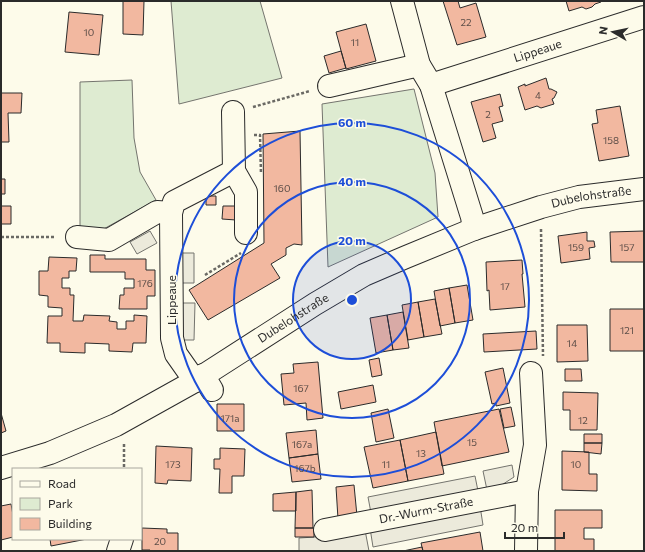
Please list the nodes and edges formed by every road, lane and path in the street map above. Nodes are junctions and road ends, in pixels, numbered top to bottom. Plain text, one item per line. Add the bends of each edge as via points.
1 (402, 1) edge
2 (644, 17) edge
3 (419, 64) junction
4 (431, 85) junction
5 (329, 86) joint
6 (233, 112) joint
7 (234, 171) junction
8 (644, 189) edge
9 (541, 207) junction
10 (171, 213) junction
11 (474, 229) junction
12 (246, 233) dead end
13 (1, 237) edge
14 (78, 237) joint
15 (531, 373) joint
16 (204, 382) junction
17 (1, 468) edge
18 (527, 491) junction
19 (326, 530) dead end
20 (122, 540) edge
21 (118, 551) edge
22 (526, 551) edge

1 - 3 street
2 - 4 street, Lippeaue
3 - 4 street
3 - 5 street
4 - 11 street
5 - 6 path
6 - 7 street
7 - 10 street via 174,202
7 - 12 street via 246,192
8 - 9 street, Dubelohstraße via 579,197
9 - 11 street, Dubelohstraße
9 - 15 path via 543,360
10 - 14 street via 156,212 109,240
10 - 16 street, Lippeaue via 172,338 176,354
11 - 16 street, Dubelohstraße via 364,275 315,304 254,350
13 - 14 path
15 - 18 street via 535,445
16 - 17 street, Dubelohstraße via 116,425 50,453
18 - 19 street, Dr.-Wurm-Straße
18 - 22 street
20 - 21 street

